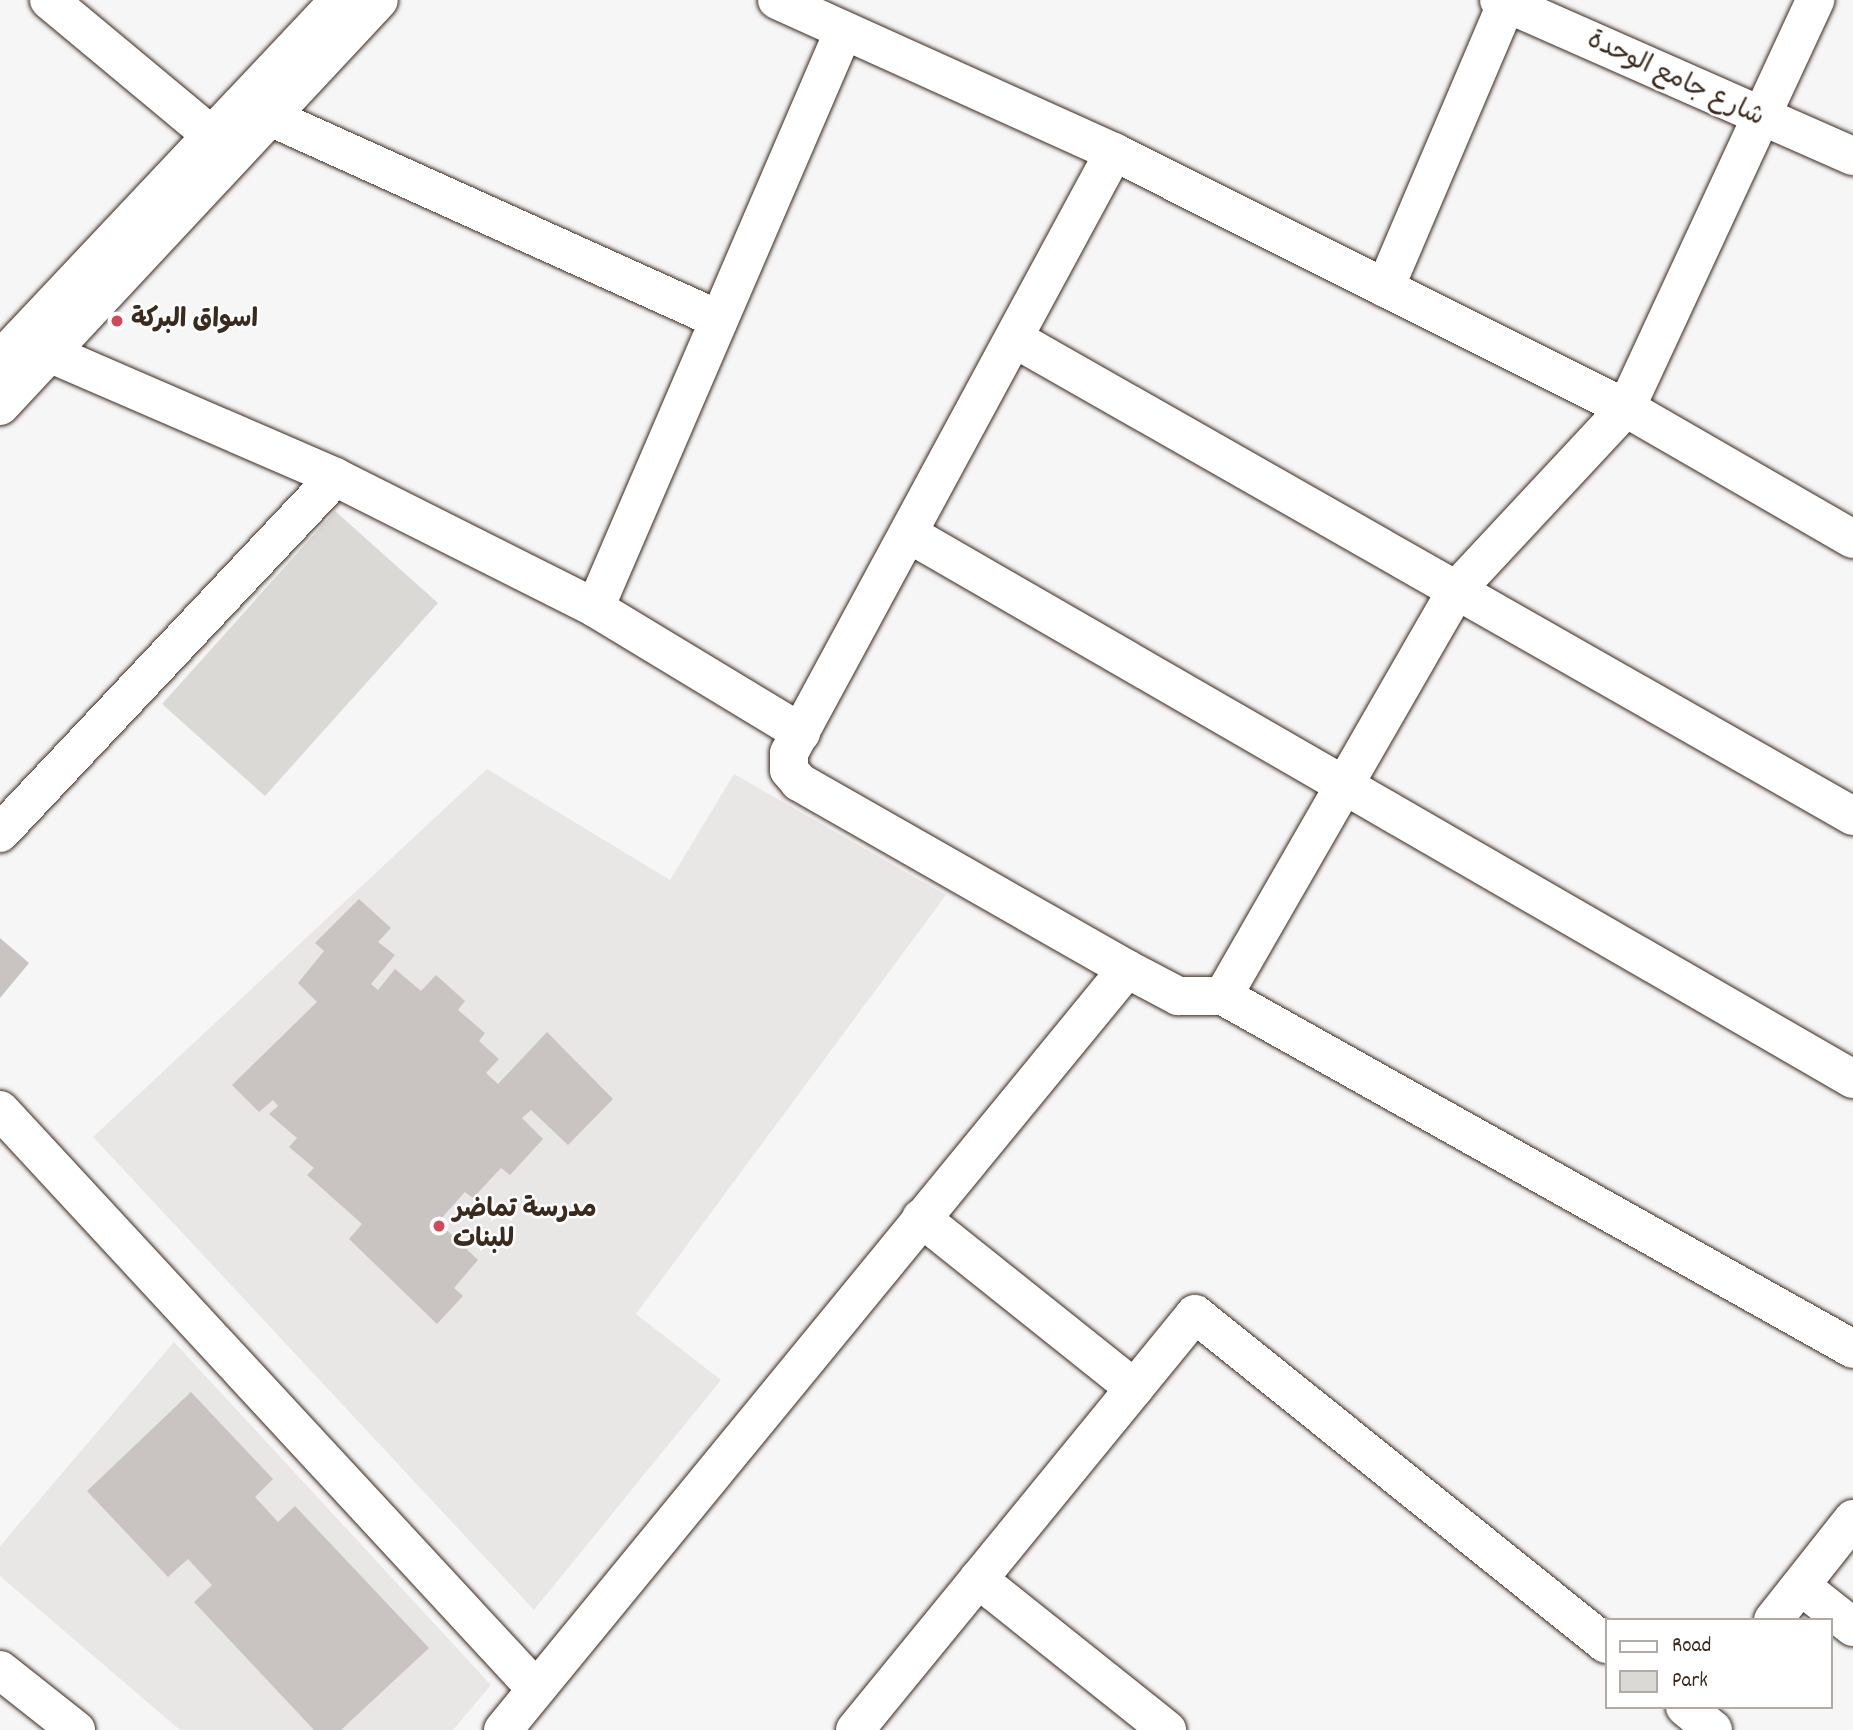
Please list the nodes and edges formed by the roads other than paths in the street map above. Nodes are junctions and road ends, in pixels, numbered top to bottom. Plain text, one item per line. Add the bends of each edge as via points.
1 (50, 0) edge
2 (339, 0) edge
3 (379, 0) edge
4 (777, 0) edge
5 (1815, 0) edge
6 (1505, 1) edge
7 (844, 30) junction
8 (268, 116) junction
9 (1763, 121) junction
10 (210, 134) junction
11 (1849, 149) edge
12 (1114, 152) junction
13 (1385, 288) junction
14 (719, 320) junction
15 (1015, 339) junction
16 (17, 344) edge
17 (0, 406) edge
18 (1626, 408) junction
19 (335, 477) junction
20 (909, 534) junction
21 (1853, 539) edge
22 (1458, 588) junction
23 (595, 608) junction
24 (801, 733) junction
25 (1347, 786) junction
26 (1853, 817) edge
27 (0, 833) edge
28 (1127, 968) junction
29 (1223, 996) junction
30 (1853, 1079) edge
31 (0, 1110) edge
32 (921, 1218) junction
33 (1853, 1349) edge
34 (1134, 1388) junction
35 (1853, 1519) edge
36 (978, 1579) junction
37 (1801, 1586) junction
38 (1775, 1618) edge
39 (1853, 1626) edge
40 (1604, 1642) edge
41 (0, 1670) edge
42 (536, 1689) junction
43 (76, 1730) edge
44 (503, 1730) edge
45 (855, 1730) edge
46 (1167, 1730) edge

1 - 10 street
2 - 10 street
3 - 8 street
4 - 7 street
5 - 9 street
6 - 9 street, شارع جامع الوحدة
6 - 13 street
7 - 12 street
7 - 14 street
8 - 14 street
8 - 16 street
9 - 11 street, شارع جامع الوحدة
9 - 18 street
10 - 16 street
12 - 13 street
12 - 15 street
13 - 18 street
14 - 23 street
15 - 20 street
15 - 22 street
16 - 17 street
16 - 19 street
18 - 21 street
18 - 22 street
19 - 23 street
19 - 27 street
20 - 24 street
20 - 25 street
22 - 25 street
22 - 26 street
23 - 24 street
24 - 28 street via 789,762 799,782
25 - 29 street
25 - 30 street
28 - 29 street via 1178,996
28 - 32 street
29 - 33 street
31 - 42 street
32 - 34 street
32 - 42 street
34 - 36 street
34 - 40 street via 1195,1314
35 - 37 street
36 - 45 street
36 - 46 street
37 - 38 street
37 - 39 street
41 - 43 street
42 - 44 street

